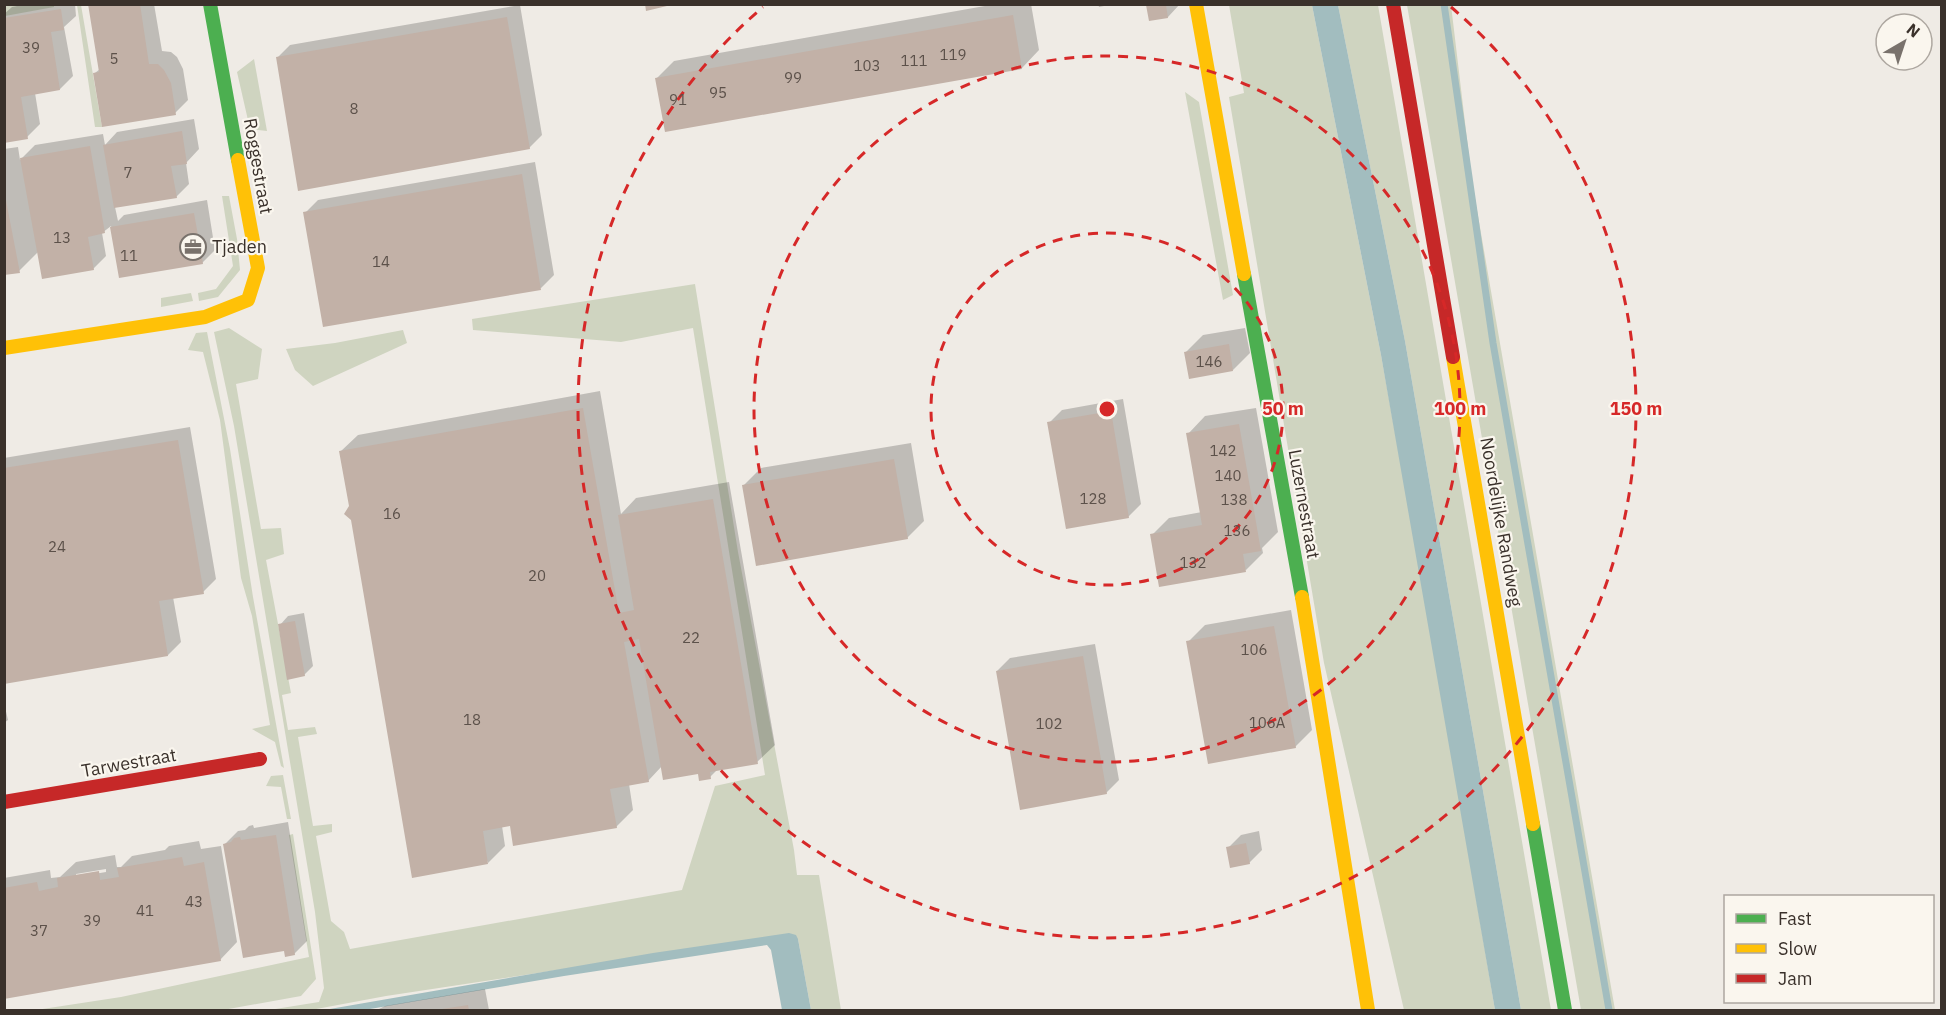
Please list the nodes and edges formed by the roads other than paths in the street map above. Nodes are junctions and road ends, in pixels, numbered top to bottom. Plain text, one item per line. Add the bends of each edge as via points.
1 (210, 4) edge
2 (1196, 4) edge
3 (1393, 4) edge
4 (4, 348) edge
5 (260, 759) dead end
6 (4, 802) edge
7 (1368, 1011) edge
8 (1565, 1011) edge

1 - 4 street, Roggestraat via 258,268 248,300 205,316
2 - 7 street, Luzernestraat via 1299,580
3 - 8 street, Noordelijke Randweg
5 - 6 street, Tarwestraat

